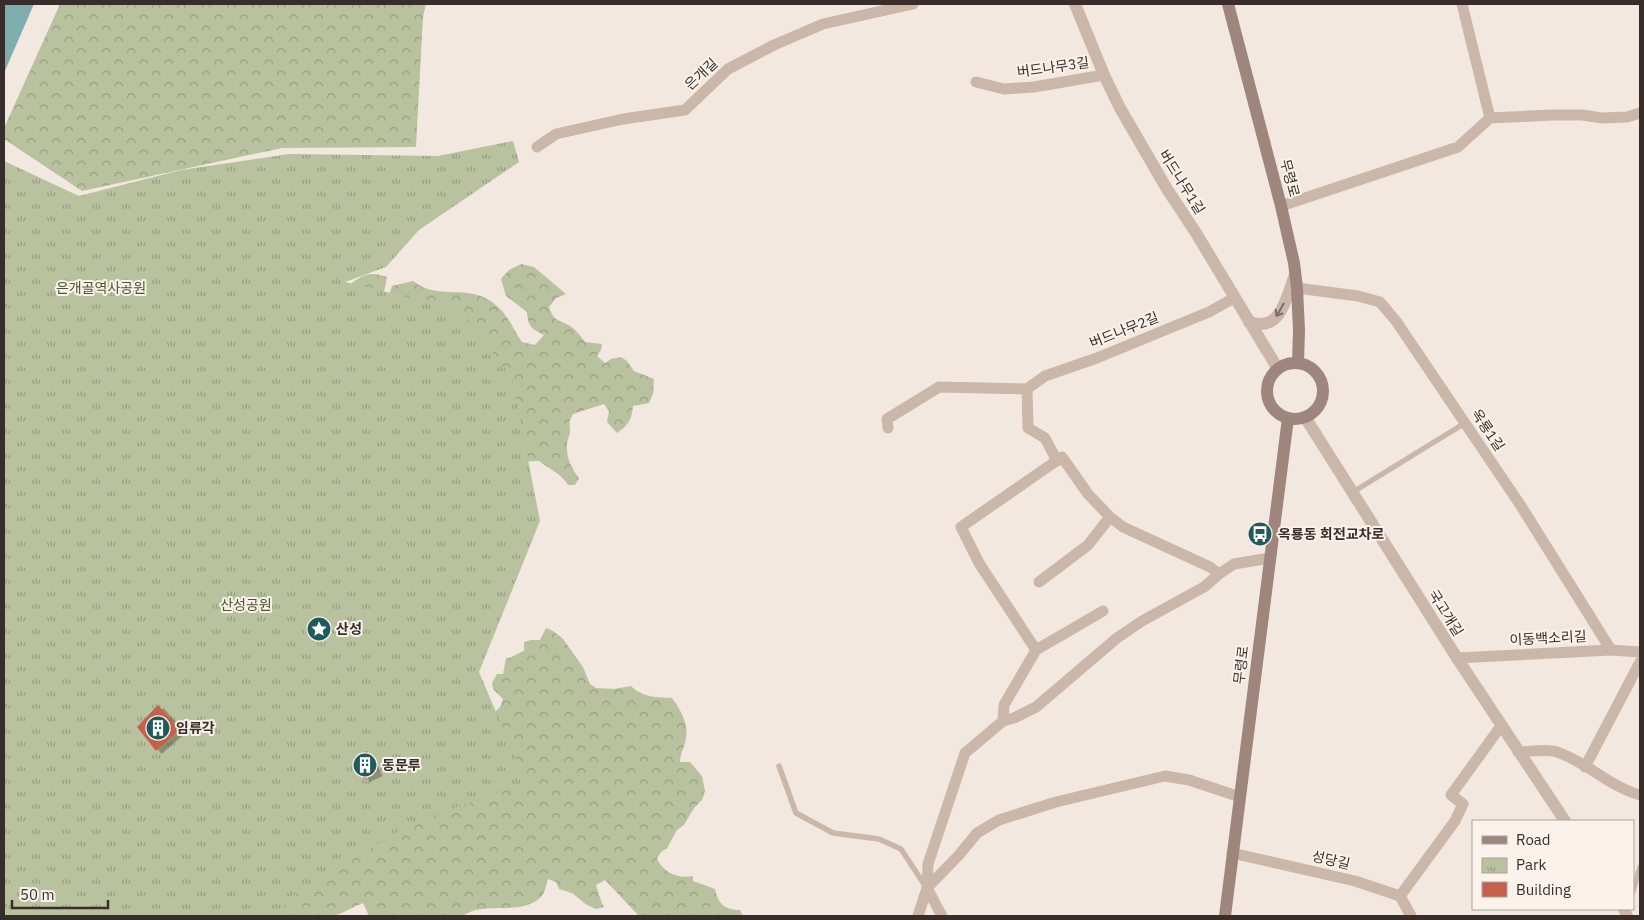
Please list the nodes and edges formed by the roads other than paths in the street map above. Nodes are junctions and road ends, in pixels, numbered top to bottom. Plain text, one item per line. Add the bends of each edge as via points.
1 (913, 4) edge
2 (1075, 4) edge
3 (1228, 4) edge
4 (1462, 4) edge
5 (1104, 75) junction
6 (976, 82) dead end
7 (1640, 113) edge
8 (1490, 118) junction
9 (537, 147) dead end
10 (1281, 206) junction
11 (1295, 275) junction
12 (1297, 288) junction
13 (1234, 298) junction
14 (1249, 322) junction
15 (1298, 363) junction
16 (1278, 369) junction
17 (1027, 389) junction
18 (1306, 417) junction
19 (1288, 418) junction
20 (1465, 423) junction
21 (888, 428) dead end
22 (1057, 461) junction
23 (1353, 492) junction
24 (1110, 517) junction
25 (1270, 558) junction
26 (1219, 574) junction
27 (1039, 582) dead end
28 (1103, 611) dead end
29 (1036, 650) junction
30 (1611, 650) junction
31 (1640, 652) edge
32 (1456, 658) junction
33 (1640, 662) edge
34 (1002, 720) junction
35 (1501, 726) junction
36 (1518, 752) junction
37 (779, 766) dead end
38 (1585, 766) junction
39 (1640, 795) edge
40 (1240, 797) junction
41 (1564, 820) edge
42 (1232, 853) junction
43 (1640, 867) edge
44 (927, 888) junction
45 (1634, 888) edge
46 (1400, 896) junction
47 (918, 916) edge
48 (942, 916) edge
49 (1225, 916) edge
50 (1411, 916) edge

1 - 9 street, 은개길 via 823,24 774,45 728,68 685,110 556,134
2 - 5 street, 버드나무1길
3 - 10 main road, 무령로
4 - 8 street
5 - 6 street, 버드나무3길 via 1004,89
5 - 13 street, 버드나무1길 via 1167,189
7 - 8 street via 1602,118 1553,115
8 - 10 street via 1458,147
10 - 11 main road, 무령로
11 - 12 main road, 무령로
11 -> 14 street via 1281,312 1271,323 1259,326
12 - 15 main road, 무령로
12 - 20 street, 옥룡1길 via 1380,302
13 - 14 street, 버드나무1길
13 - 17 street, 버드나무2길 via 1209,312 1045,376
14 - 16 street, 버드나무1길
15 - 16 main road
15 - 18 main road via 1314,371 1323,387 1319,405
16 - 19 main road via 1272,375 1267,392 1274,408
17 - 21 street via 939,387 887,420
17 - 22 street via 1028,428 1045,438
18 - 19 main road
18 - 23 street, 국고개길
19 - 25 main road, 무령로
20 - 23 lane
20 - 30 street, 옥룡1길
22 - 24 street via 1062,457 1088,494
22 - 29 street via 961,527 980,563
23 - 32 street, 국고개길
24 - 26 street via 1123,527
24 - 27 street via 1088,545
25 - 26 street via 1234,564
25 - 40 main road, 무령로
26 - 34 street via 1204,587 1117,638 1036,707
28 - 29 street
29 - 34 street via 1004,705
30 - 31 street, 이동백소리길
30 - 32 street, 이동백소리길
32 - 35 street, 국고개길
33 - 38 street
34 - 44 street via 965,753 928,864
35 - 36 street, 국고개길
35 - 46 street via 1451,795 1463,804 1455,821
36 - 38 street via 1555,751
36 - 41 street, 국고개길
37 - 44 lane via 796,813 833,833 879,839 901,849
38 - 39 street via 1627,792
40 - 42 main road, 무령로
40 - 44 street via 1189,780 1164,776 1056,802 999,820 977,832
42 - 46 street, 성당길 via 1355,881
42 - 49 main road, 무령로
43 - 45 lane
44 - 47 street
44 - 48 street
46 - 50 street

